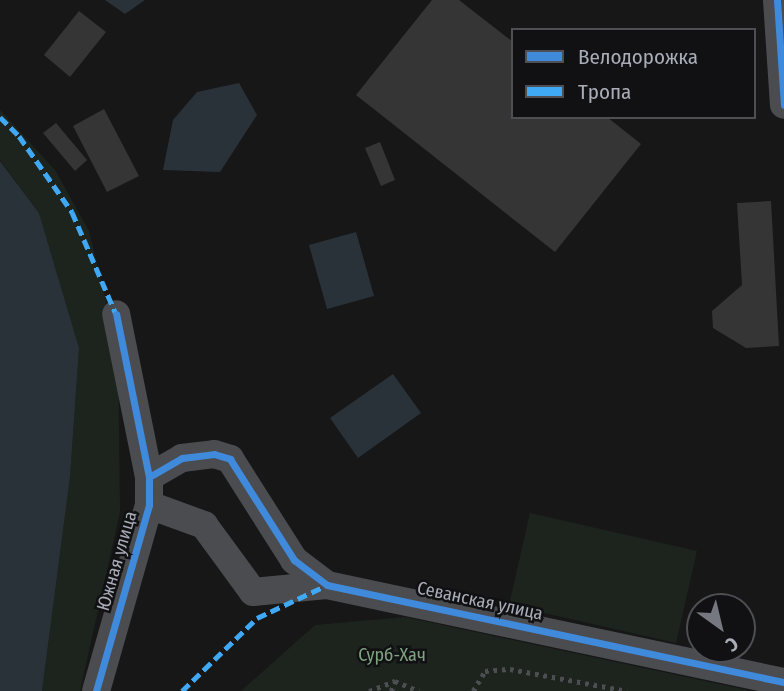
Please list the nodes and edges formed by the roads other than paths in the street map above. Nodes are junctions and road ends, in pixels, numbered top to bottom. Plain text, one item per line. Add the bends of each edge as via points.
1 (777, 0) edge
2 (784, 105) edge
3 (116, 314) dead end
4 (149, 477) junction
5 (149, 505) junction
6 (327, 585) junction
7 (784, 682) edge
8 (96, 691) edge

1 - 2 street
3 - 4 street, Южная улица
4 - 5 street, Южная улица
4 - 6 street, Севанская улица via 182,458 214,454 230,458 294,560
5 - 6 street via 204,525 226,549 253,592
5 - 8 street, Южная улица
6 - 7 street, Севанская улица

